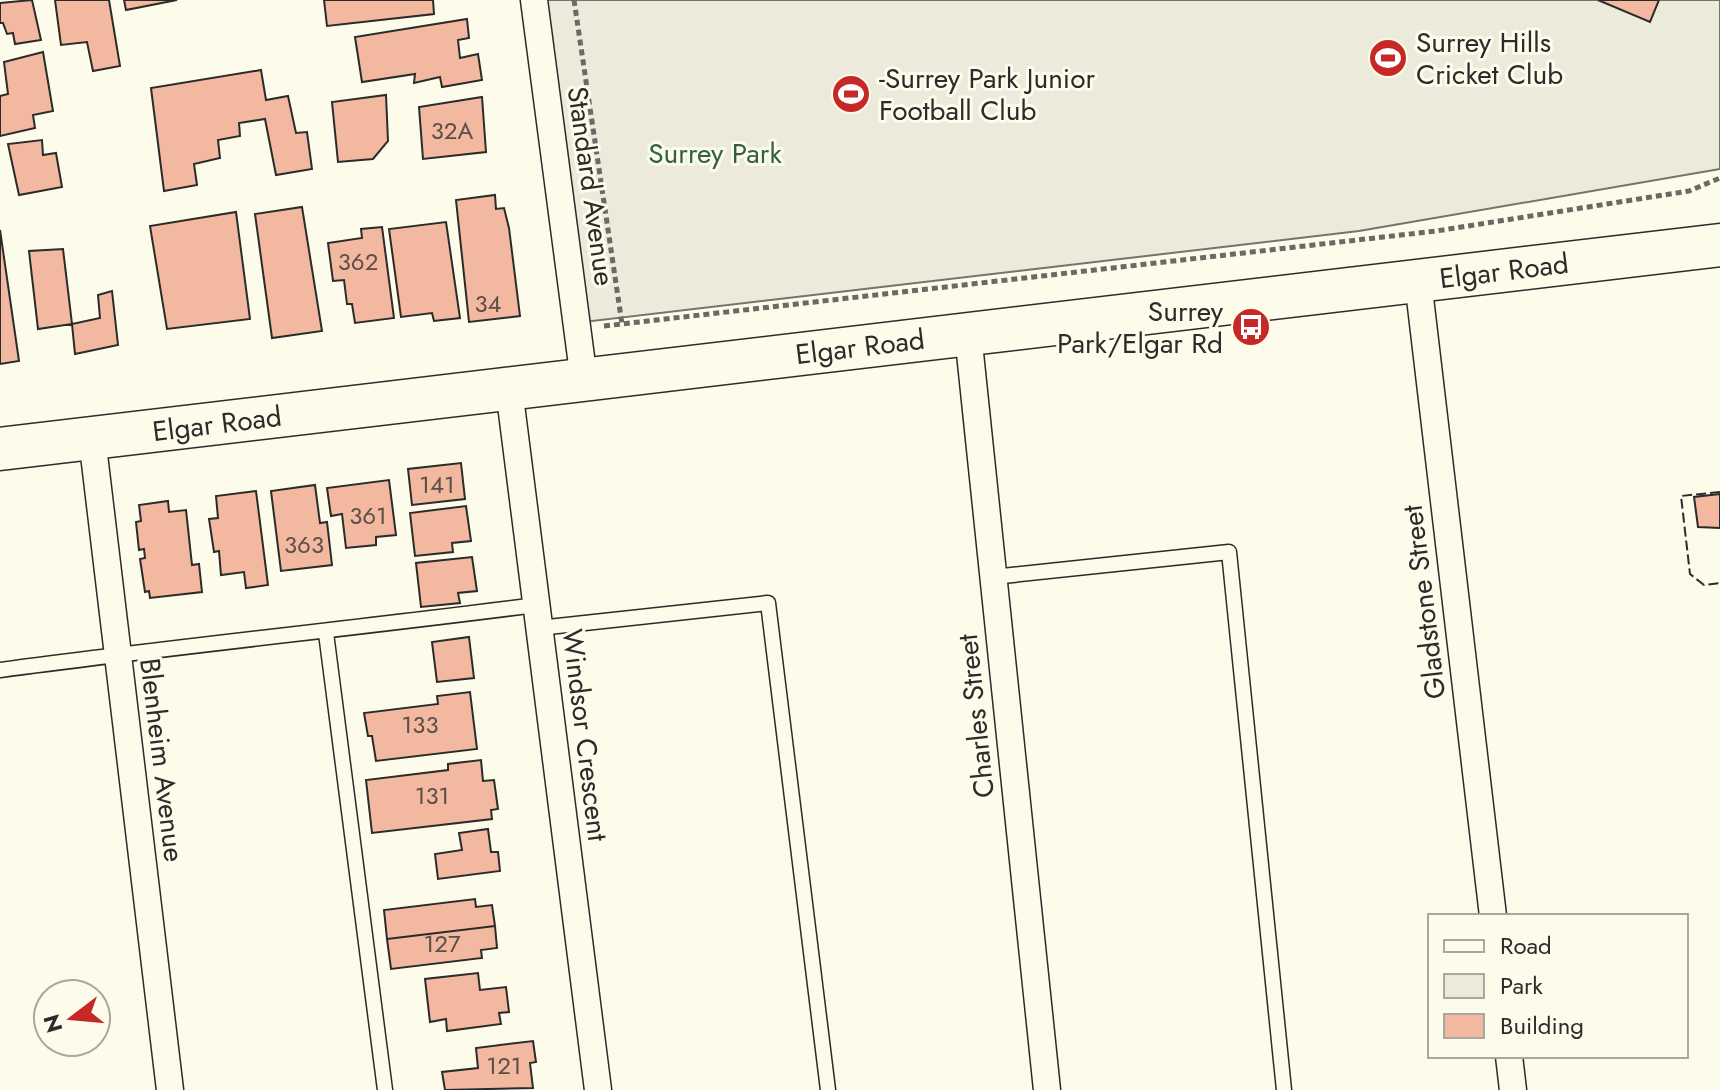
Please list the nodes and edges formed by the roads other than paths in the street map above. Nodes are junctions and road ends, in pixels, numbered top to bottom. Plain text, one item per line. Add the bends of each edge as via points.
1 (534, 0) edge
2 (1720, 224) edge
3 (1720, 245) edge
4 (1671, 250) junction
5 (1418, 281) junction
6 (968, 334) junction
7 (584, 380) junction
8 (509, 389) junction
9 (92, 438) junction
10 (0, 449) edge
11 (993, 577) junction
12 (538, 617) junction
13 (326, 633) junction
14 (116, 655) junction
15 (0, 670) edge
16 (1493, 914) edge
17 (1509, 1058) edge
18 (170, 1090) edge
19 (385, 1090) edge
20 (598, 1090) edge
21 (828, 1090) edge
22 (1047, 1090) edge
23 (1284, 1090) edge
24 (1513, 1090) edge

1 - 7 street, Standard Avenue
2 - 4 main road
3 - 4 main road, Elgar Road
4 - 5 main road, Elgar Road
5 - 6 main road, Elgar Road
5 - 16 street, Gladstone Street
6 - 7 main road, Elgar Road
6 - 11 street, Charles Street
7 - 8 main road, Elgar Road
8 - 9 main road, Elgar Road
8 - 12 street, Windsor Crescent
9 - 10 main road, Elgar Road
9 - 14 street, Blenheim Avenue
11 - 22 street, Charles Street
11 - 23 lane via 1229,552
12 - 13 lane
12 - 20 street, Windsor Crescent
12 - 21 lane via 768,603
13 - 14 lane
13 - 19 lane
14 - 15 lane
14 - 18 street, Blenheim Avenue
17 - 24 street

